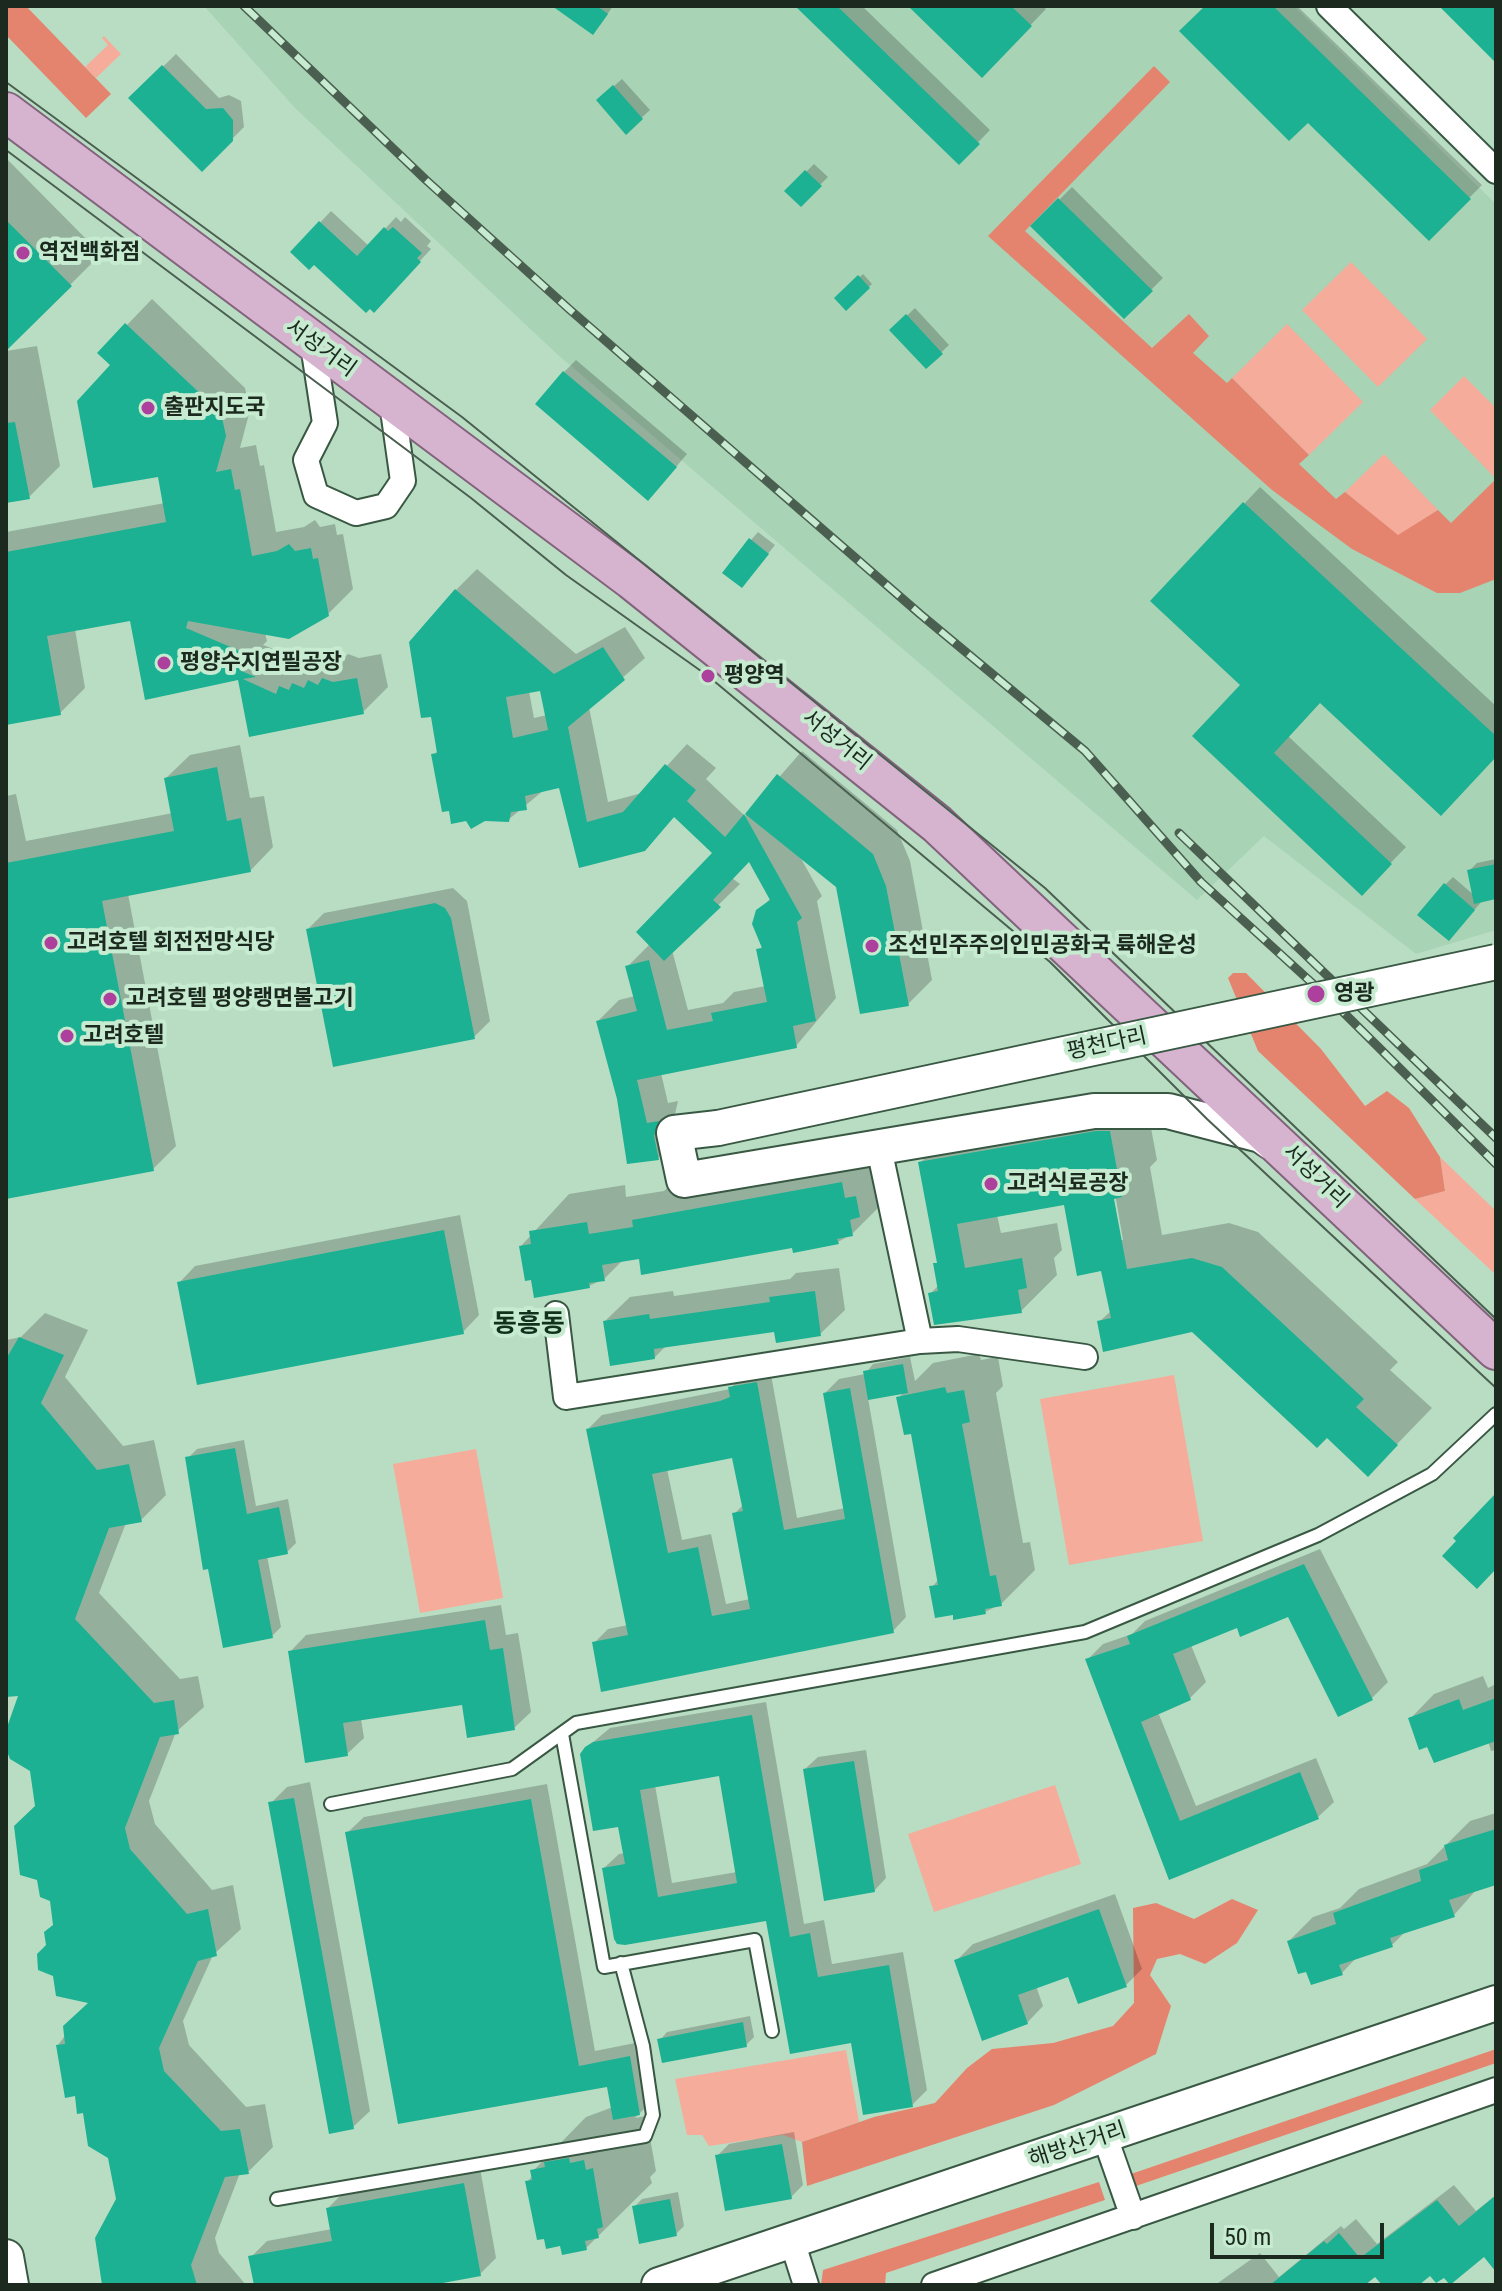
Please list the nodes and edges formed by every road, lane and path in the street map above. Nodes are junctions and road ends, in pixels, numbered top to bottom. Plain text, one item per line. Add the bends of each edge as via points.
1 (1329, 6) edge
2 (6, 112) edge
3 (1496, 171) edge
4 (313, 345) junction
5 (392, 403) junction
6 (1496, 962) edge
7 (879, 1148) junction
8 (1304, 1165) junction
9 (556, 1314) dead end
10 (920, 1341) junction
11 (1496, 1350) edge
12 (1085, 1357) dead end
13 (1496, 1414) edge
14 (562, 1734) junction
15 (331, 1804) dead end
16 (621, 1963) junction
17 (1496, 2003) edge
18 (772, 2031) dead end
19 (1496, 2090) edge
20 (1105, 2137) junction
21 (277, 2199) dead end
22 (1133, 2217) junction
23 (792, 2241) junction
24 (6, 2257) edge
25 (989, 2277) edge
26 (11, 2285) edge
27 (659, 2285) edge
28 (806, 2285) edge
29 (934, 2285) edge

1 - 3 street
2 - 4 main road, 서성거리
4 - 5 main road, 서성거리
4 - 5 street via 325,423 306,460 316,495 356,513 386,506 403,481
5 - 8 main road, 서성거리 via 632,580 937,824
6 - 7 street, 평천다리, bridge via 718,1128 674,1133 684,1180
7 - 8 street via 1094,1111 1168,1111 1261,1135
7 - 10 street
8 - 11 main road, 서성거리
9 - 10 street via 566,1397
10 - 12 street via 958,1339
13 - 14 lane via 1432,1474 1318,1535 1085,1632 576,1723
14 - 15 lane via 512,1769
14 - 16 lane via 604,1967
16 - 18 lane via 755,1940
16 - 21 lane via 643,2046 653,2115 645,2136
17 - 20 street, 해방산거리
19 - 22 street
20 - 22 street
20 - 23 street, 해방산거리
22 - 25 street
23 - 27 street, 해방산거리
23 - 28 street
24 - 26 street
25 - 29 street

